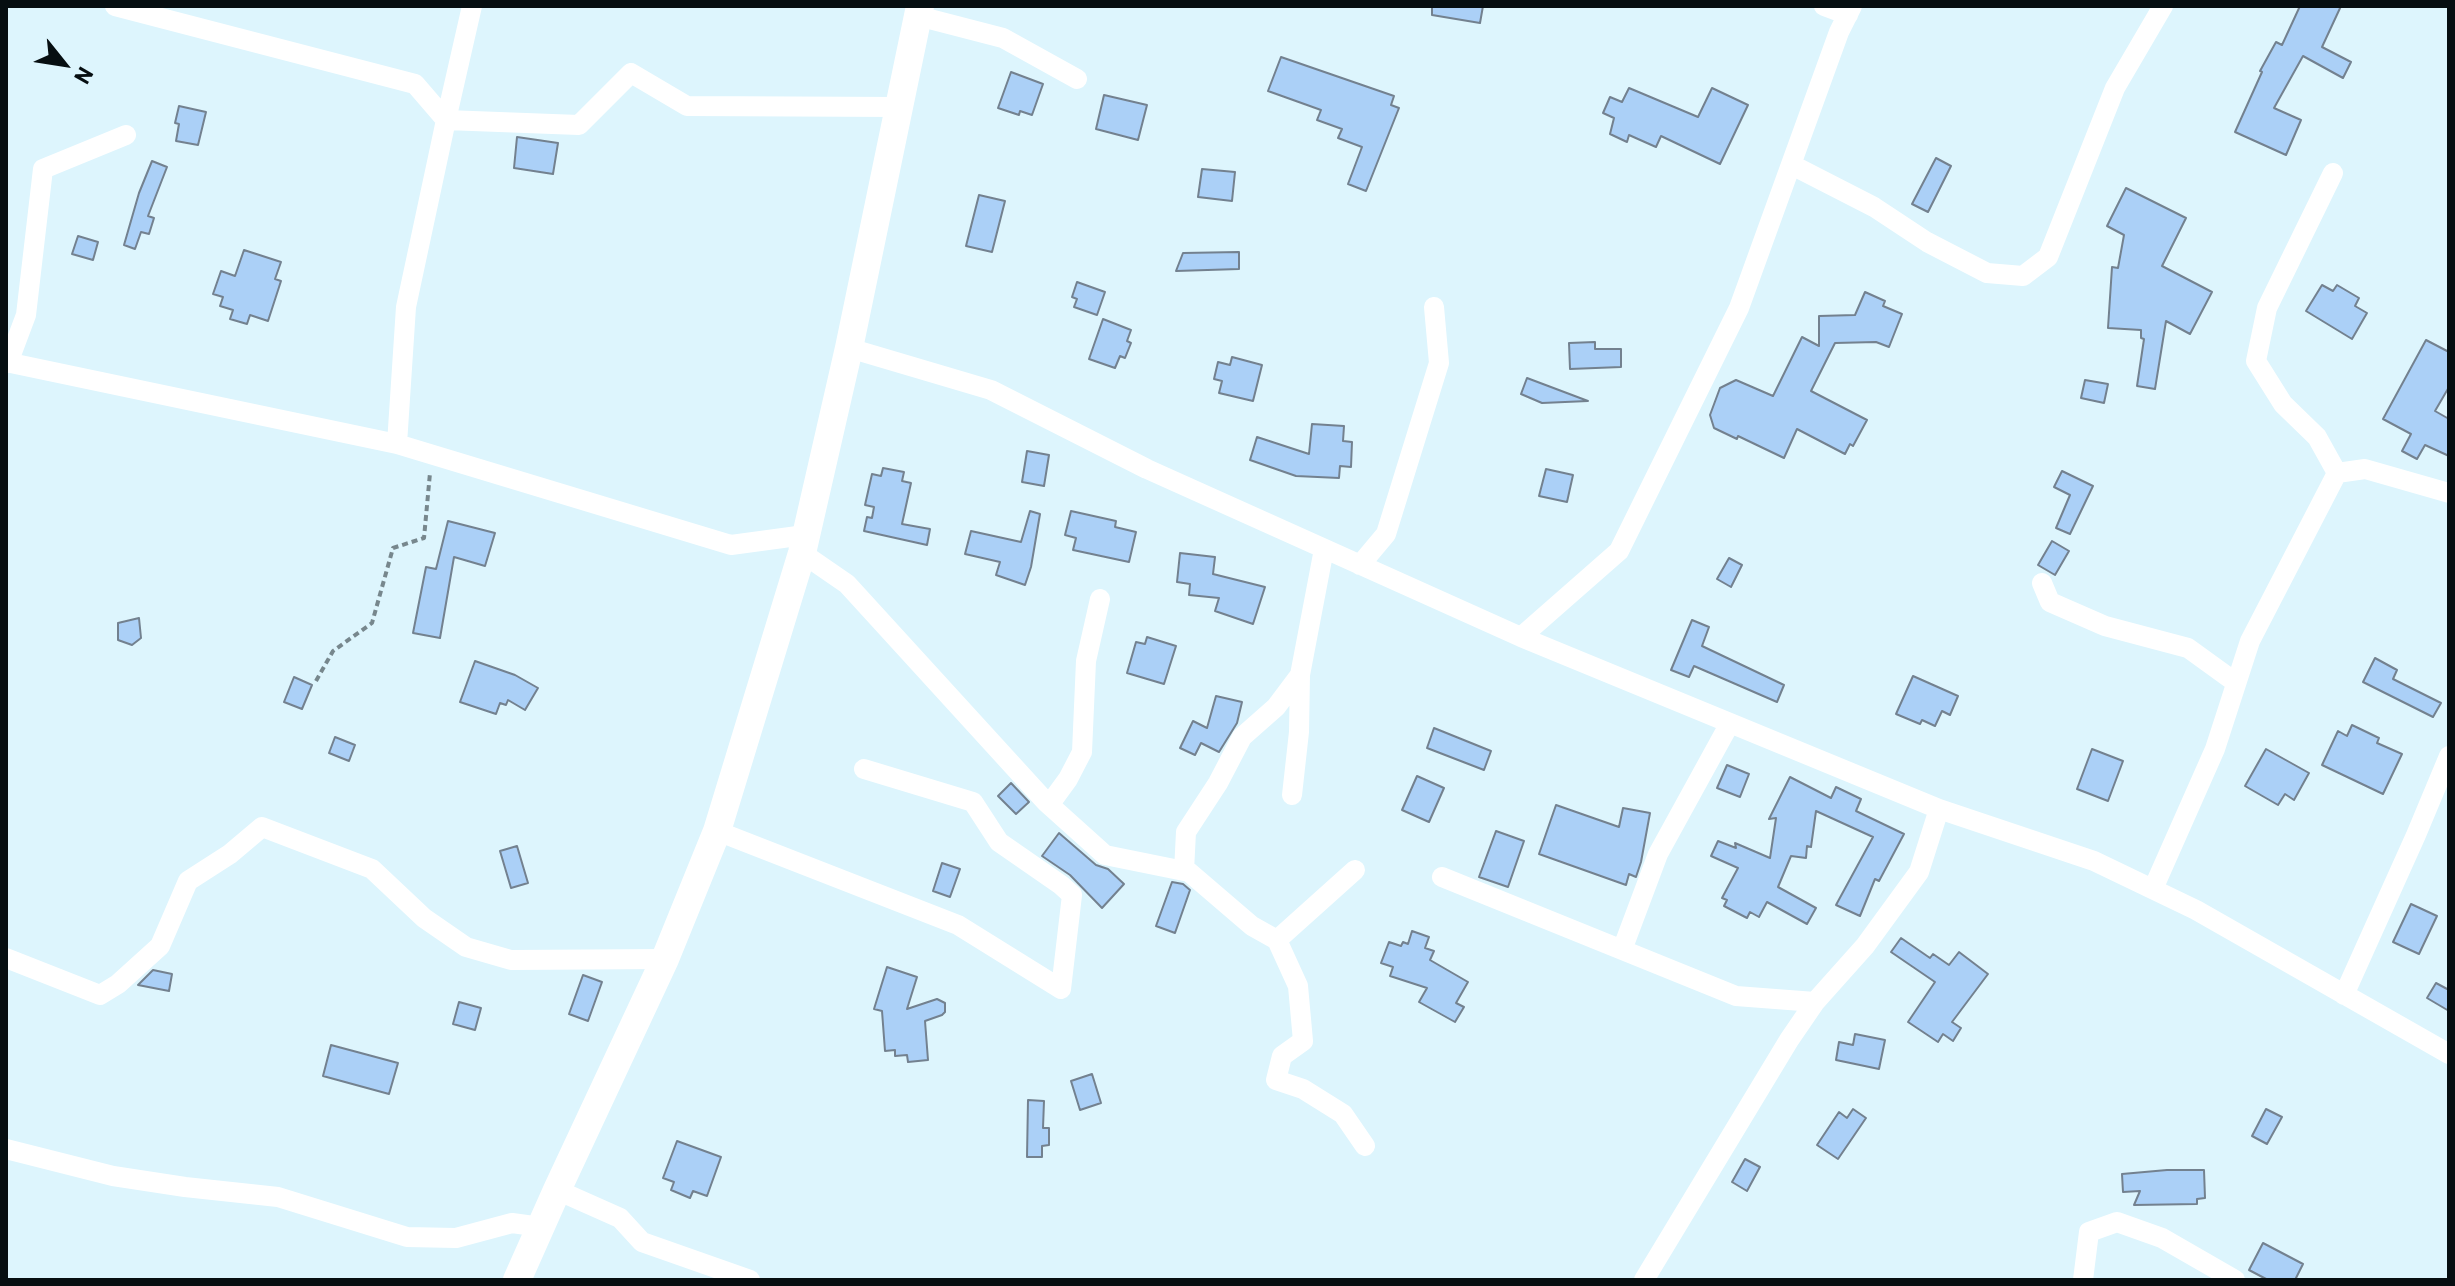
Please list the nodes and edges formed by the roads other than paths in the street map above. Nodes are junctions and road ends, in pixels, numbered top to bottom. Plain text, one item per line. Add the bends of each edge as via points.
1 (472, 6) edge
2 (1824, 6) edge
3 (2163, 6) edge
4 (125, 7) edge
5 (1850, 10) edge
6 (919, 11) edge
7 (1077, 79) dead end
8 (898, 107) junction
9 (446, 120) junction
10 (126, 135) dead end
11 (1792, 165) junction
12 (2333, 173) dead end
13 (1434, 307) dead end
14 (849, 348) junction
15 (7, 363) edge
16 (397, 444) junction
17 (2337, 473) junction
18 (2449, 493) edge
19 (804, 544) junction
20 (1324, 549) junction
21 (1360, 565) junction
22 (2042, 583) dead end
23 (1100, 599) dead end
24 (1521, 637) junction
25 (1300, 675) junction
26 (2235, 682) junction
27 (1730, 723) junction
28 (2449, 756) edge
29 (864, 769) dead end
30 (1292, 795) dead end
31 (1049, 805) junction
32 (1939, 809) junction
33 (717, 831) junction
34 (1355, 870) dead end
35 (1184, 871) junction
36 (1442, 877) dead end
37 (2153, 889) junction
38 (1277, 940) junction
39 (1622, 950) junction
40 (6, 958) edge
41 (665, 959) junction
42 (2344, 995) junction
43 (1815, 1002) junction
44 (2449, 1054) edge
45 (1365, 1146) dead end
46 (6, 1149) edge
47 (557, 1190) junction
48 (541, 1227) junction
49 (517, 1280) edge
50 (750, 1280) edge
51 (1644, 1280) edge
52 (2083, 1280) edge
53 (2235, 1280) edge

1 - 9 street
2 - 5 street
3 - 11 street via 2115,88 2048,257 2023,276 1987,273
4 - 9 street via 415,84
5 - 11 street
6 - 7 street via 1003,38
6 - 8 street
8 - 9 street via 687,106 631,73 579,125
8 - 14 street
9 - 16 street via 406,307
10 - 15 street via 43,169 26,315
11 - 24 street via 1739,308 1619,551
12 - 17 street via 2267,308 2256,361 2283,404 2317,437
13 - 21 street via 1439,363 1386,534
14 - 19 street
14 - 20 street via 991,390 1147,469
15 - 16 street
16 - 19 street via 731,545
17 - 18 street via 2365,469
17 - 26 street via 2250,641
19 - 31 street
19 - 33 street
20 - 21 street
20 - 25 street
21 - 24 street
22 - 26 street via 2050,602 2105,626 2188,648
23 - 31 street via 1086,661 1082,752
24 - 27 street
25 - 30 street
25 - 35 street via 1276,707 1242,737 1186,832
26 - 37 street via 2215,749
27 - 32 street
27 - 39 street via 1658,854
28 - 42 street
29 - 33 street via 973,802 999,842 1072,895 1061,989 958,925
31 - 35 street via 1105,855
32 - 37 street via 2094,861
32 - 43 street via 1919,872 1865,946
33 - 41 street
34 - 38 street
35 - 38 street
36 - 39 street
37 - 42 street
38 - 45 street via 1298,986 1303,1041 1282,1056 1276,1080 1303,1089 1343,1114
39 - 43 street via 1736,996
40 - 41 street via 100,995 160,946 188,881 262,827 372,869 424,918 466,947 511,960
41 - 47 street
42 - 44 street
43 - 51 street
46 - 48 street via 113,1176 278,1197 407,1237 456,1238 512,1223
47 - 48 street
47 - 50 street via 620,1218 642,1242
48 - 49 street
52 - 53 street via 2089,1232 2117,1222 2162,1238

